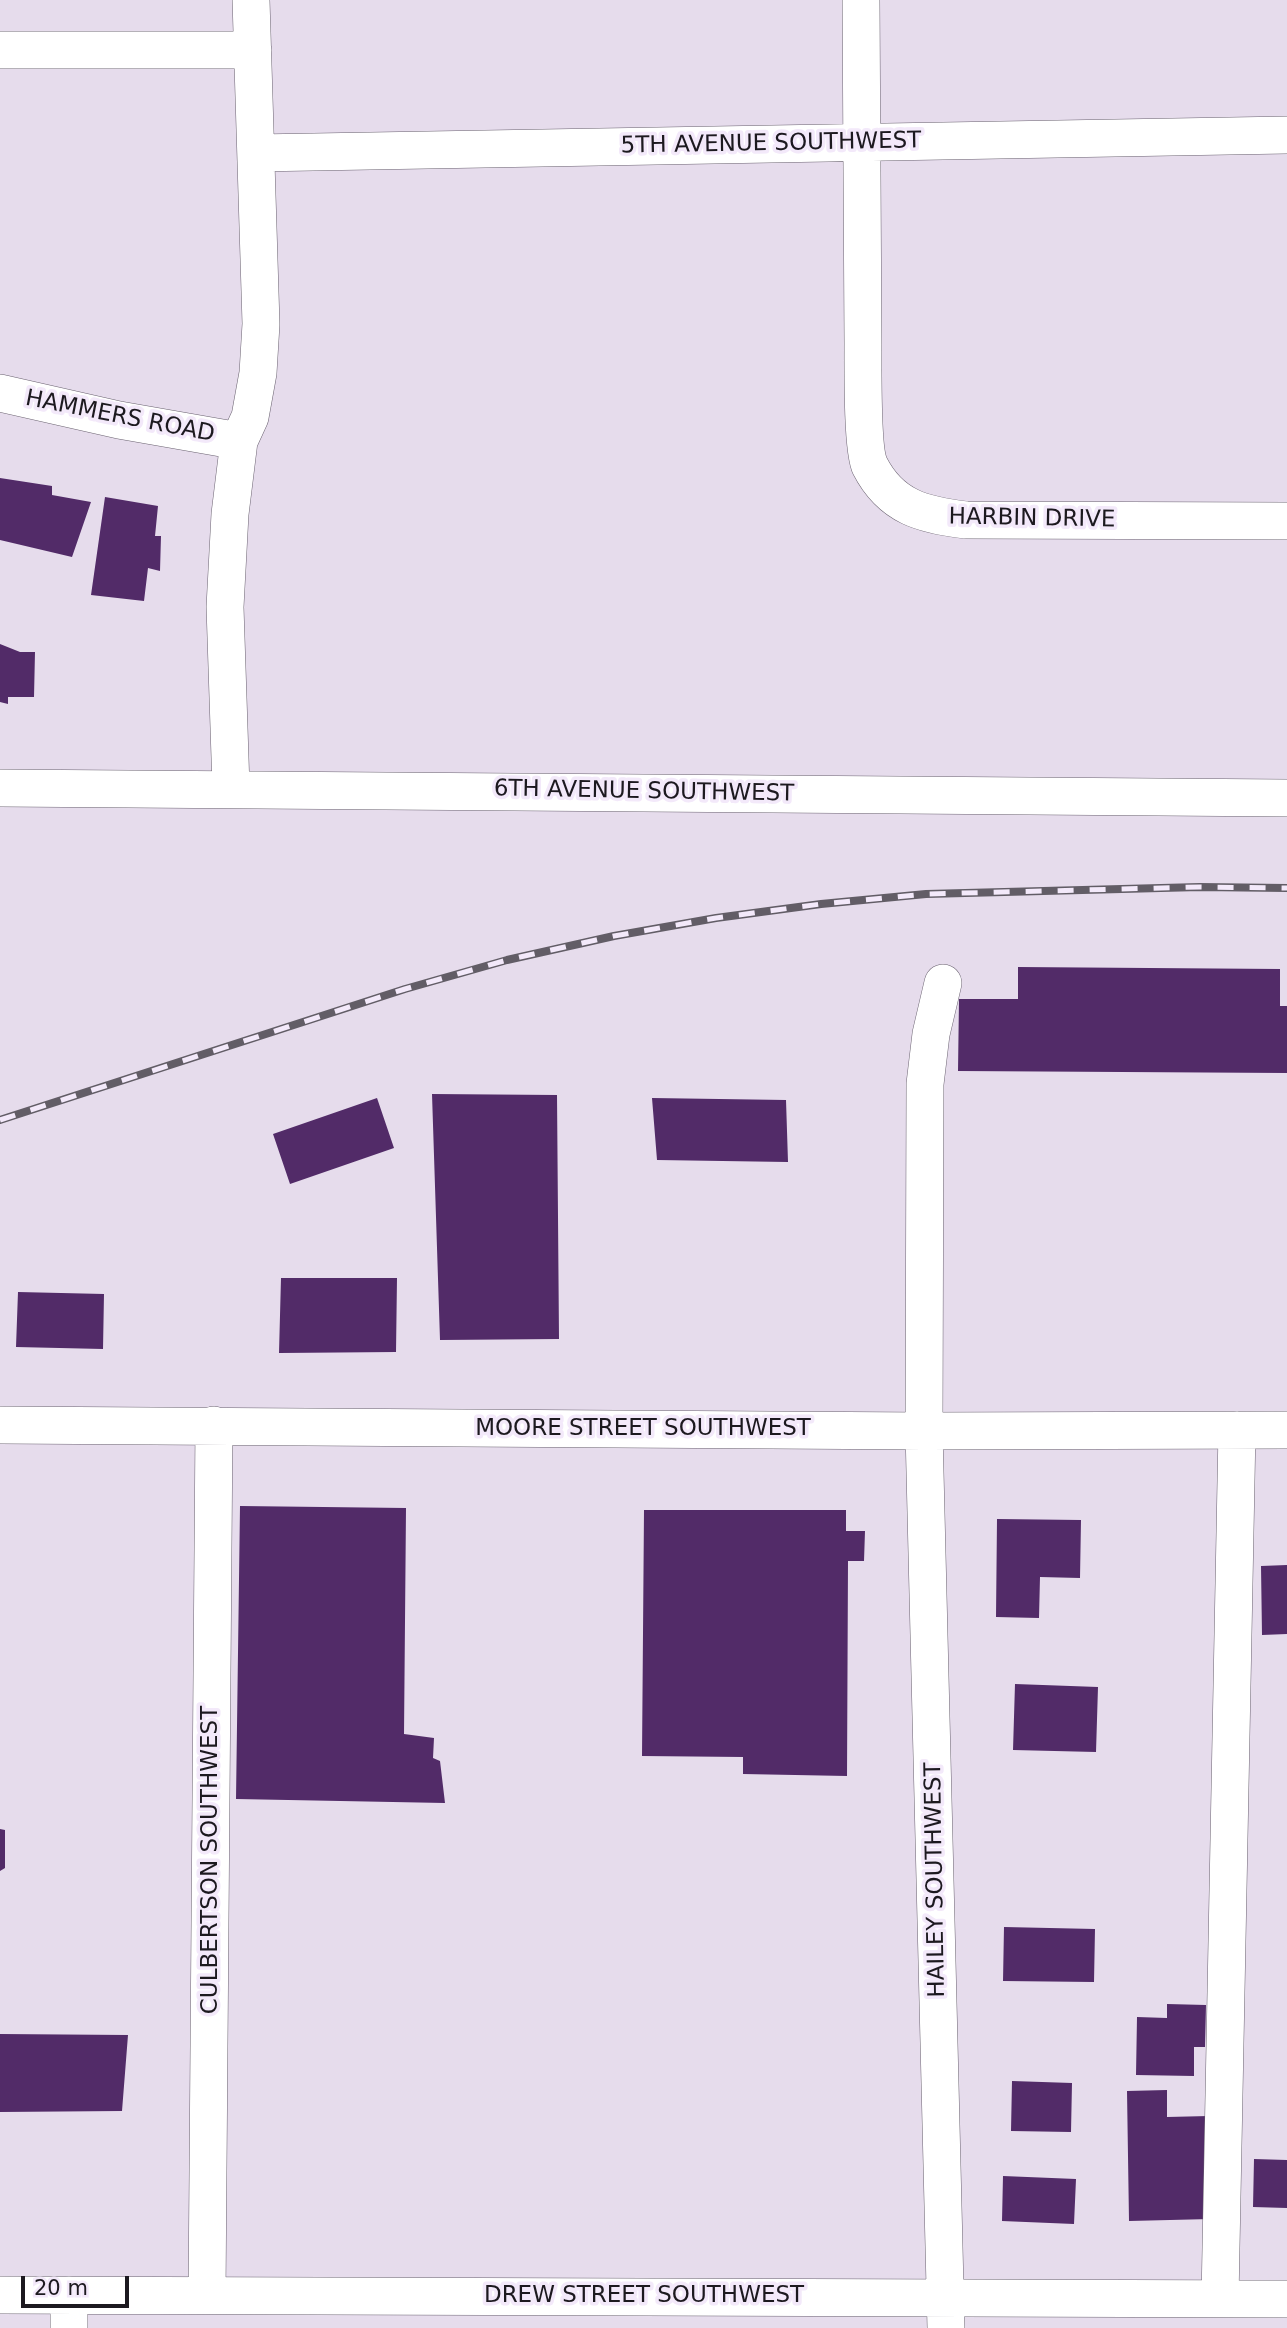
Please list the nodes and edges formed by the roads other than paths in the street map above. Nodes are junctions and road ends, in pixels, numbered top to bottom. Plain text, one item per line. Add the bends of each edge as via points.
1 (251, 0) edge
2 (861, 0) edge
3 (0, 50) edge
4 (253, 50) junction
5 (1287, 135) edge
6 (862, 143) junction
7 (256, 153) junction
8 (0, 393) edge
9 (239, 441) junction
10 (1287, 520) edge
11 (0, 788) edge
12 (231, 788) junction
13 (1287, 798) edge
14 (943, 983) dead end
15 (0, 1425) edge
16 (214, 1425) junction
17 (1237, 1430) junction
18 (1287, 1430) edge
19 (925, 1431) junction
20 (0, 2295) edge
21 (207, 2295) junction
22 (1220, 2299) junction
23 (1287, 2299) edge
24 (69, 2311) edge
25 (372, 2312) edge
26 (946, 2313) edge

1 - 4 street
2 - 6 street, HARBIN DRIVE
3 - 4 street
4 - 7 street
5 - 6 street, 5TH AVENUE SOUTHWEST
6 - 7 street, 5TH AVENUE SOUTHWEST
6 - 10 street, HARBIN DRIVE via 868,462 882,486 903,505 933,516 965,520
7 - 9 street via 261,324 250,417
8 - 9 street, HAMMERS ROAD
9 - 12 street via 225,607
11 - 12 street, 6TH AVENUE SOUTHWEST
12 - 13 street, 6TH AVENUE SOUTHWEST
14 - 19 street, HAILEY SOUTHWEST via 925,1084
15 - 16 street, MOORE STREET SOUTHWEST
16 - 19 street, MOORE STREET SOUTHWEST
16 - 21 street, CULBERTSON SOUTHWEST
17 - 18 street, MOORE STREET SOUTHWEST
17 - 19 street, MOORE STREET SOUTHWEST
17 - 22 street
19 - 26 street, HAILEY SOUTHWEST
20 - 24 street, DREW STREET SOUTHWEST
21 - 24 street, DREW STREET SOUTHWEST
21 - 25 street, DREW STREET SOUTHWEST
22 - 23 street, DREW STREET SOUTHWEST
22 - 26 street, DREW STREET SOUTHWEST
25 - 26 street, DREW STREET SOUTHWEST

